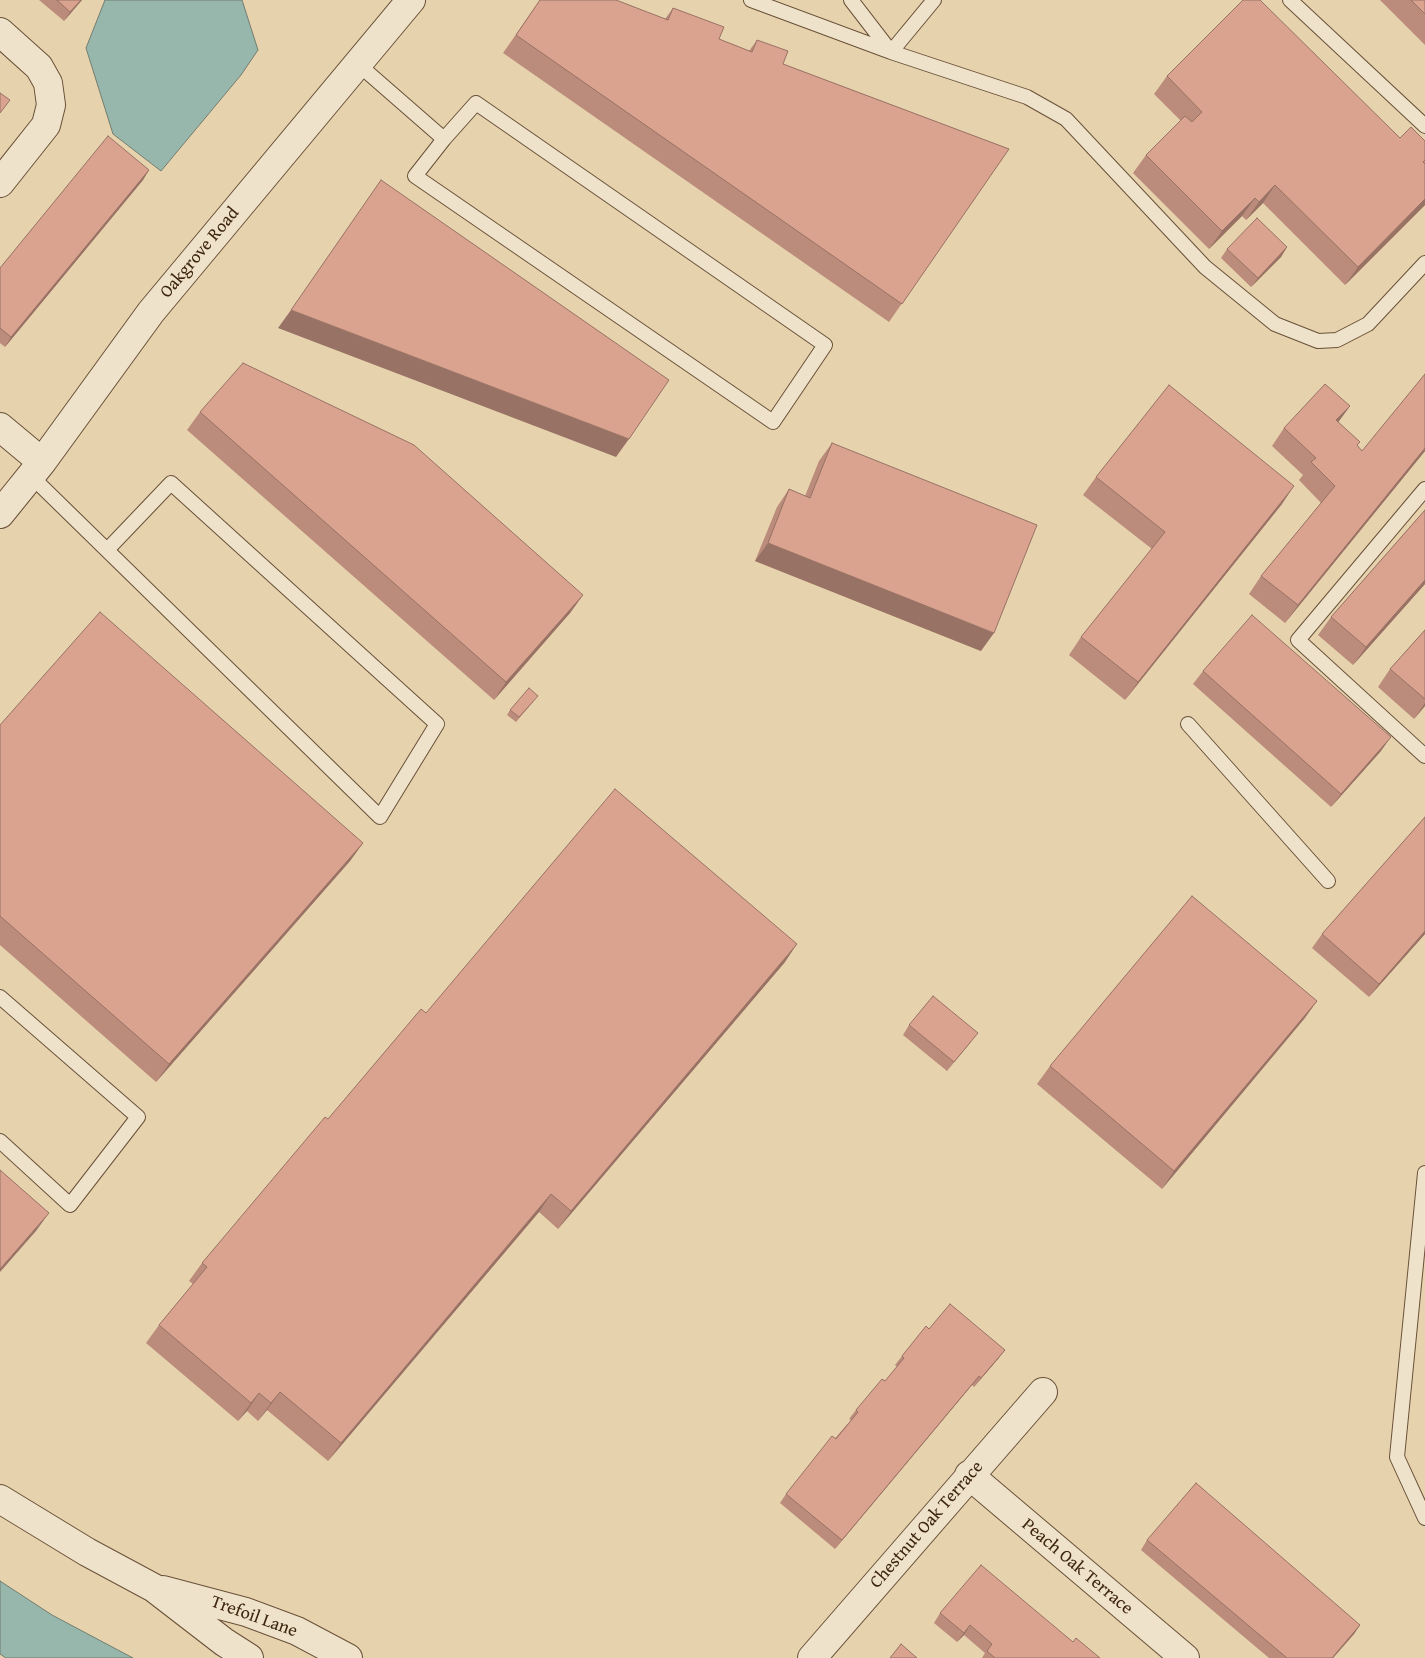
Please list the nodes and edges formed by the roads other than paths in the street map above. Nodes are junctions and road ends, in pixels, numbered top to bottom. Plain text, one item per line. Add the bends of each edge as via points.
1 (411, 0) edge
2 (751, 0) edge
3 (852, 0) edge
4 (934, 0) edge
5 (1290, 0) edge
6 (0, 32) edge
7 (892, 52) junction
8 (358, 64) junction
9 (1425, 126) edge
10 (444, 139) junction
11 (0, 183) edge
12 (1425, 264) edge
13 (0, 427) edge
14 (37, 469) junction
15 (1425, 489) edge
16 (0, 514) edge
17 (107, 550) junction
18 (1188, 724) dead end
19 (1425, 756) edge
20 (1328, 881) dead end
21 (0, 997) edge
22 (0, 1141) edge
23 (1425, 1173) edge
24 (1043, 1392) dead end
25 (969, 1475) junction
26 (0, 1499) edge
27 (1425, 1518) edge
28 (154, 1588) junction
29 (248, 1658) edge
30 (348, 1658) edge
31 (812, 1658) edge
32 (1185, 1658) edge

1 - 8 street, Oakgrove Road
2 - 7 lane
3 - 7 lane
4 - 7 lane
5 - 9 lane
6 - 11 street via 39,67 48,83 51,105 46,125
7 - 12 lane via 1027,96 1066,119 1205,267 1275,324 1318,341 1336,340 1368,324
8 - 10 lane
8 - 14 street, Oakgrove Road via 151,312
10 - 10 lane via 415,176 773,422 825,345 476,102
13 - 14 street
14 - 16 street, Oakgrove Road
14 - 17 lane
15 - 19 lane via 1298,640
17 - 17 lane via 240,680 380,817 437,724 171,483
18 - 20 lane
21 - 22 lane via 138,1116 70,1205
23 - 27 lane via 1397,1457
24 - 25 street, Chestnut Oak Terrace
25 - 31 street, Chestnut Oak Terrace
25 - 32 street, Peach Oak Terrace
26 - 28 street, Trefoil Lane
28 - 29 street, Trefoil Lane
28 - 30 street, Trefoil Lane via 246,1612 296,1631

